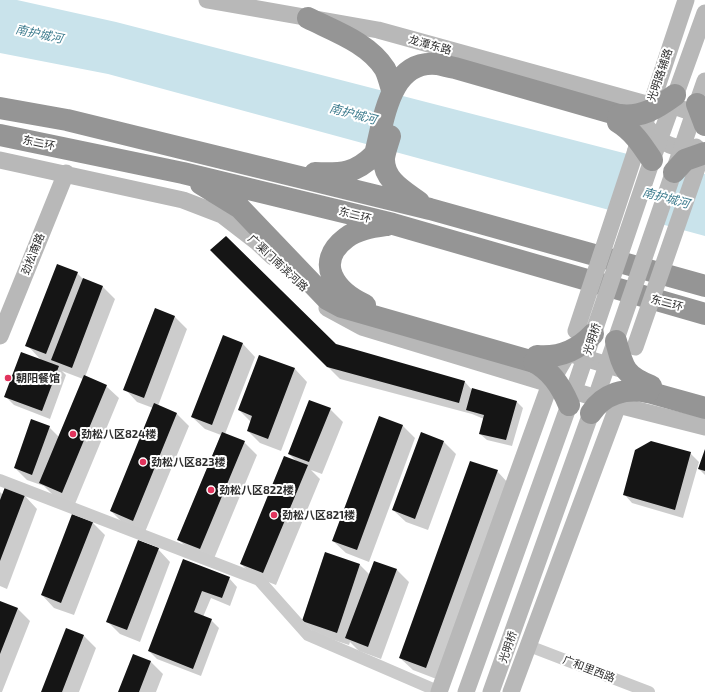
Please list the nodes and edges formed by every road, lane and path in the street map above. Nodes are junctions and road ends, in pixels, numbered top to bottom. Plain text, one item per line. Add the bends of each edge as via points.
1 (207, 0) edge
2 (686, 0) edge
3 (705, 13) edge
4 (308, 18) junction
5 (705, 81) edge
6 (397, 91) junction
7 (675, 95) junction
8 (650, 104) junction
9 (0, 108) edge
10 (701, 111) edge
11 (618, 118) junction
12 (645, 122) junction
13 (705, 124) edge
14 (0, 135) edge
15 (705, 145) edge
16 (380, 155) junction
17 (644, 155) junction
18 (0, 160) edge
19 (701, 160) edge
20 (674, 172) junction
21 (66, 173) junction
22 (183, 173) junction
23 (292, 175) junction
24 (430, 209) junction
25 (393, 224) junction
26 (705, 286) edge
27 (705, 314) edge
28 (585, 333) junction
29 (0, 336) edge
30 (626, 344) junction
31 (568, 352) junction
32 (536, 359) junction
33 (627, 371) junction
34 (550, 384) junction
35 (649, 389) junction
36 (705, 402) edge
37 (569, 405) junction
38 (618, 405) junction
39 (705, 408) edge
40 (591, 413) junction
41 (705, 427) edge
42 (0, 480) edge
43 (529, 646) junction
44 (440, 692) edge
45 (466, 692) edge
46 (491, 692) edge
47 (510, 692) edge
48 (648, 692) edge

1 - 4 street, 龙潭东路
2 - 8 street, 光明路辅路
3 - 7 street, 光明桥, bridge
4 - 6 highway via 353,40 377,59
4 - 8 street, 龙潭东路 via 378,30
5 - 10 street, 光明桥
6 - 11 highway via 428,75 444,75
6 - 16 highway
7 - 11 highway, bridge via 652,111
7 - 17 street, 光明桥, bridge
8 - 10 street, 龙潭东路 via 662,102
8 - 12 street, 光明路辅路
9 - 23 highway via 67,120
10 - 13 highway, bridge
10 - 20 street, 光明桥, bridge
11 - 17 highway, bridge via 635,136
12 - 15 street via 652,134 673,147 692,148
12 - 17 street, 光明路辅路
14 - 22 highway, 东二环
15 - 19 street, 光明桥
16 - 23 highway via 349,172
16 - 24 highway via 389,177 396,186
17 - 28 street, 光明桥, bridge
18 - 21 street, 广渠门南滨河路
19 - 20 highway, bridge via 685,160
19 - 30 street, 光明桥, bridge
20 - 30 street, 光明桥, bridge
21 - 29 street, 劲松南路
21 - 34 street, 广渠门南滨河路 via 184,200 222,215 257,242 331,312 362,327
22 - 25 highway, 东二环
22 - 32 highway via 240,208 326,299 342,307
23 - 24 highway
24 - 26 highway
25 - 27 highway, 东二环
25 - 32 highway via 364,229 346,238 332,254 330,273 337,285 351,298 372,308
28 - 31 street
28 - 32 highway, bridge via 584,344 573,350
28 - 37 street, 光明桥, bridge
30 - 33 street
30 - 35 highway, bridge via 621,360 630,375
30 - 40 street, 光明桥, bridge
31 - 33 street
31 - 34 street
32 - 37 highway, bridge via 556,381
33 - 38 street
34 - 38 street, 广渠门南滨河路
34 - 44 street
35 - 36 highway
35 - 39 highway
35 - 40 highway, bridge via 611,394 597,403
37 - 45 street, 光明桥
38 - 41 street
38 - 43 street
40 - 46 street, 光明桥
42 - 44 street via 259,580 308,635
43 - 47 street
43 - 48 street, 广和里西路

